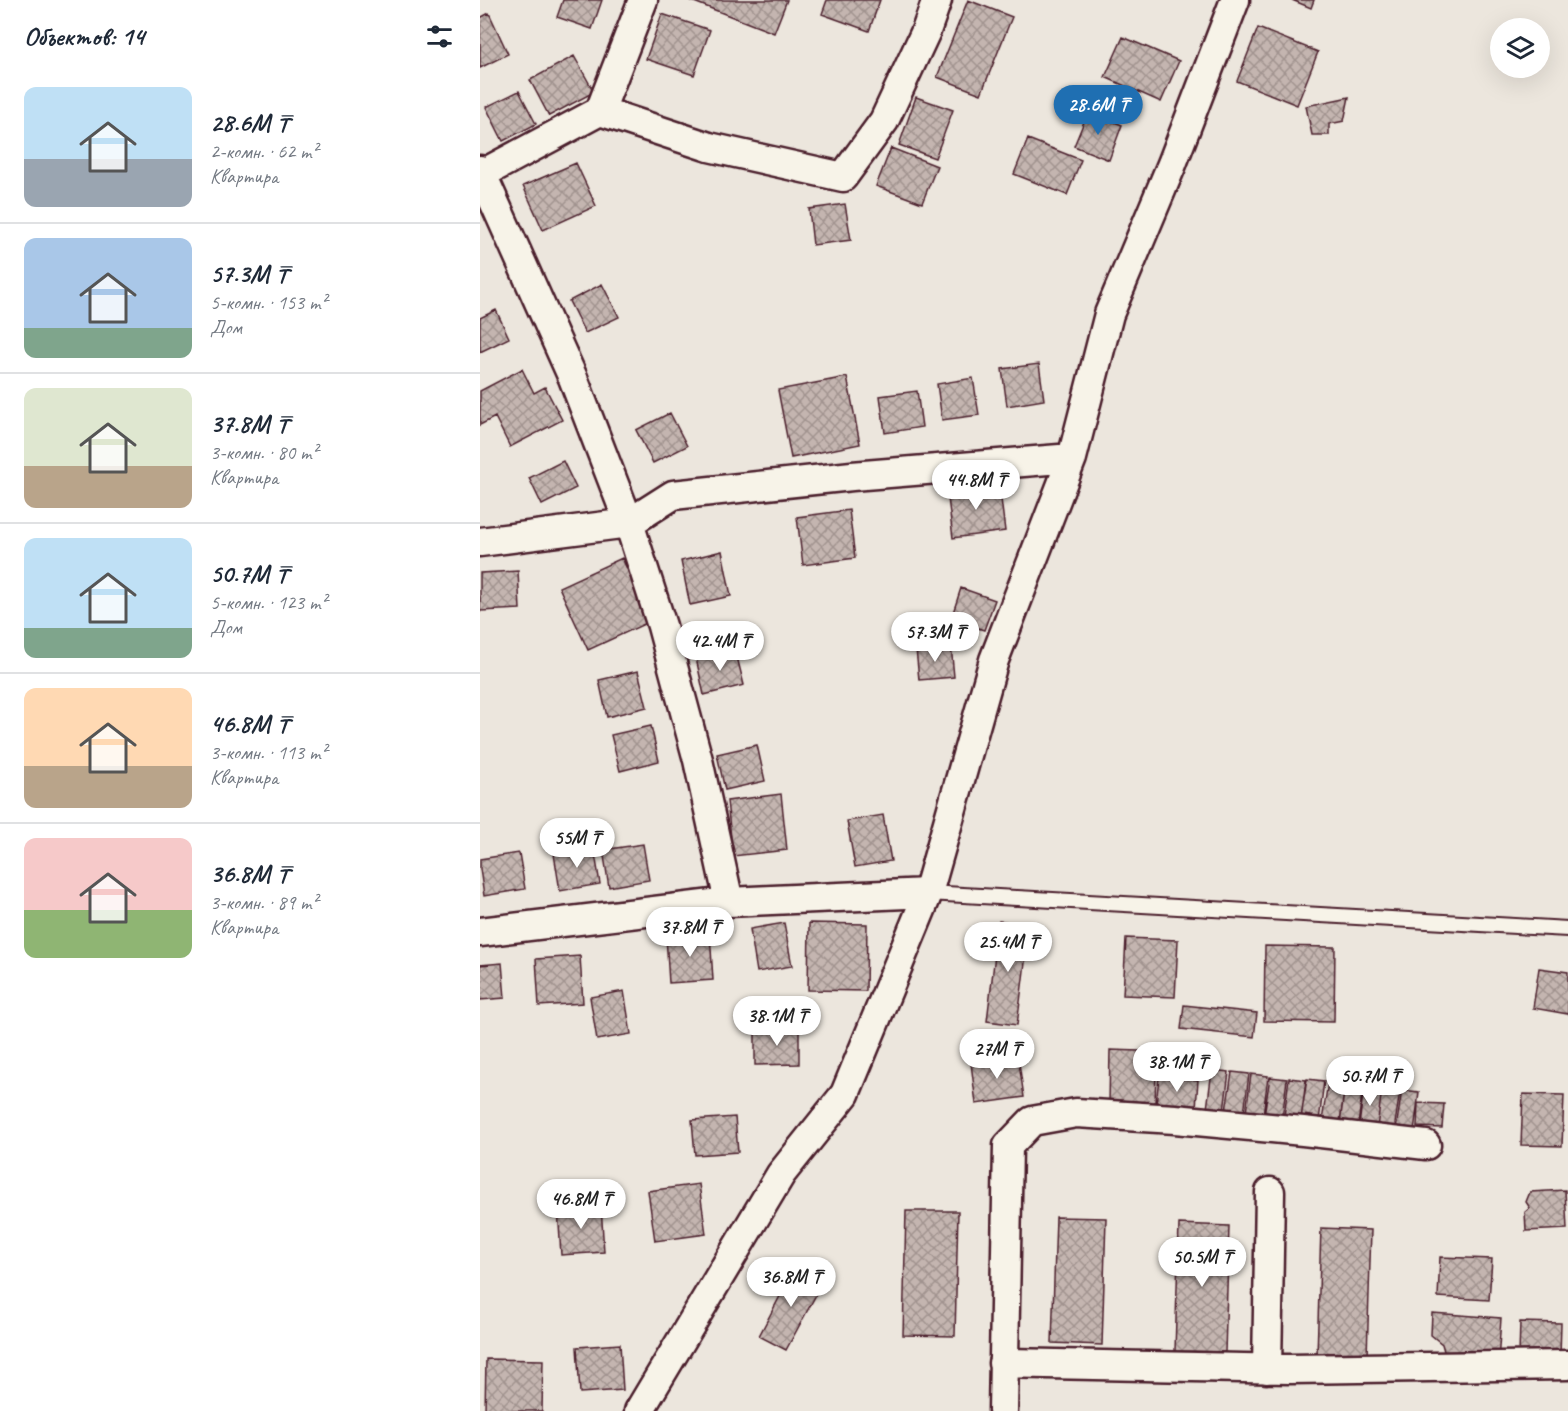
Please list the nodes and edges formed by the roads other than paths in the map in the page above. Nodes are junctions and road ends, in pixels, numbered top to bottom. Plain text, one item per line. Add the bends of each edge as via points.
1 (643, 0) edge
2 (937, 0) edge
3 (1235, 0) edge
4 (600, 111) junction
5 (481, 172) edge
6 (1072, 458) junction
7 (629, 523) junction
8 (480, 542) edge
9 (928, 892) junction
10 (729, 902) junction
11 (1568, 929) edge
12 (480, 932) edge
13 (1426, 1145) dead end
14 (1270, 1192) dead end
15 (1003, 1363) junction
16 (1568, 1365) edge
17 (1267, 1369) junction
18 (639, 1411) edge
19 (1003, 1411) edge

1 - 4 street
2 - 4 street via 884,121 843,177 709,147
3 - 6 street via 1109,314
4 - 5 street
5 - 7 street via 573,378
6 - 7 street via 673,495
6 - 9 street via 994,660
7 - 8 street
7 - 10 street via 695,749
9 - 10 street
9 - 11 lane
9 - 18 street via 845,1094 781,1174
10 - 12 street
13 - 15 street via 1175,1119 1076,1113 1032,1121 1008,1146
14 - 17 street
15 - 17 street
15 - 19 street
16 - 17 street

